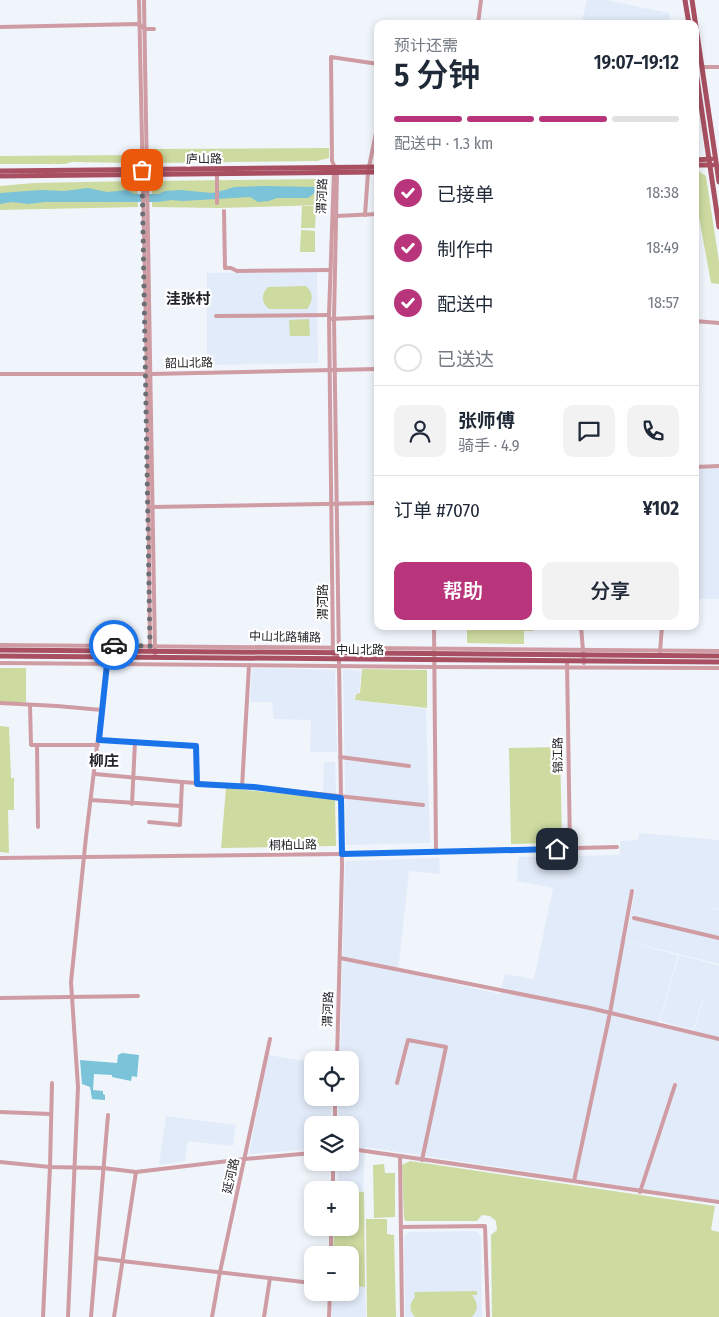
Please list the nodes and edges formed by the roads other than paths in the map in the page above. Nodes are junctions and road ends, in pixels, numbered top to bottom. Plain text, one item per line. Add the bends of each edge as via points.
1 (139, 0) edge
2 (144, 0) edge
3 (481, 0) edge
4 (685, 0) edge
5 (692, 0) edge
6 (478, 20) edge
7 (688, 20) edge
8 (695, 20) edge
9 (139, 24) junction
10 (0, 27) edge
11 (144, 29) junction
12 (154, 29) dead end
13 (699, 47) edge
14 (374, 63) edge
15 (702, 67) junction
16 (719, 67) edge
17 (699, 91) edge
18 (699, 112) edge
19 (702, 112) junction
20 (374, 141) edge
21 (699, 161) edge
22 (709, 162) junction
23 (717, 162) edge
24 (699, 164) edge
25 (374, 168) edge
26 (368, 169) junction
27 (335, 170) junction
28 (0, 171) edge
29 (374, 171) edge
30 (145, 172) junction
31 (217, 174) junction
32 (0, 176) edge
33 (719, 182) edge
34 (218, 203) dead end
35 (224, 211) dead end
36 (366, 214) junction
37 (374, 214) edge
38 (336, 216) junction
39 (719, 226) edge
40 (330, 270) junction
41 (216, 316) dead end
42 (374, 317) edge
43 (331, 318) junction
44 (699, 320) edge
45 (719, 323) edge
46 (332, 369) junction
47 (374, 369) edge
48 (0, 374) edge
49 (149, 374) junction
50 (719, 466) edge
51 (699, 467) edge
52 (374, 503) edge
53 (334, 504) junction
54 (150, 507) junction
55 (434, 630) edge
56 (581, 630) edge
57 (662, 630) edge
58 (109, 645) junction
59 (0, 646) edge
60 (152, 646) junction
61 (0, 650) edge
62 (336, 650) junction
63 (719, 651) edge
64 (9, 653) junction
65 (584, 653) junction
66 (660, 653) junction
67 (434, 654) junction
68 (153, 655) junction
69 (0, 656) edge
70 (719, 656) edge
71 (108, 658) junction
72 (338, 660) junction
73 (719, 662) edge
74 (0, 663) edge
75 (249, 665) junction
76 (567, 665) junction
77 (584, 665) junction
78 (338, 666) junction
79 (434, 667) junction
80 (719, 668) edge
81 (0, 703) edge
82 (30, 705) junction
83 (102, 710) junction
84 (98, 742) junction
85 (135, 742) junction
86 (37, 745) junction
87 (340, 757) junction
88 (409, 766) dead end
89 (94, 774) junction
90 (134, 778) junction
91 (182, 782) junction
92 (197, 784) junction
93 (242, 786) junction
94 (341, 798) junction
95 (91, 800) junction
96 (132, 804) junction
97 (181, 806) junction
98 (422, 806) dead end
99 (149, 822) dead end
100 (38, 826) dead end
101 (617, 847) dead end
102 (570, 849) junction
103 (436, 852) junction
104 (342, 854) junction
105 (0, 858) edge
106 (84, 858) junction
107 (632, 891) dead end
108 (634, 918) dead end
109 (719, 938) edge
110 (340, 958) junction
111 (138, 996) dead end
112 (72, 997) junction
113 (0, 998) edge
114 (610, 1013) junction
115 (270, 1039) dead end
116 (719, 1039) edge
117 (337, 1051) edge
118 (52, 1083) dead end
119 (397, 1083) dead end
120 (675, 1085) dead end
121 (0, 1112) edge
122 (51, 1114) junction
123 (108, 1115) dead end
124 (359, 1150) edge
125 (304, 1155) edge
126 (400, 1156) junction
127 (245, 1159) junction
128 (422, 1160) junction
129 (0, 1162) edge
130 (50, 1167) junction
131 (76, 1167) junction
132 (103, 1168) junction
133 (136, 1172) junction
134 (574, 1181) junction
135 (640, 1192) junction
136 (719, 1202) edge
137 (401, 1228) junction
138 (96, 1258) junction
139 (122, 1260) junction
140 (220, 1272) junction
141 (270, 1278) junction
142 (304, 1282) edge
143 (330, 1301) edge
144 (42, 1317) edge
145 (68, 1317) edge
146 (91, 1317) edge
147 (114, 1317) edge
148 (212, 1317) edge
149 (264, 1317) edge
150 (329, 1317) edge
151 (402, 1317) edge
152 (488, 1317) edge

1 - 9 street
2 - 11 street
3 - 6 street
4 - 7 main road
5 - 8 main road
9 - 10 street
9 - 11 street
9 - 30 street
11 - 12 street
11 - 30 street
13 - 15 main road
14 - 27 street via 330,57 332,161
15 - 16 street
15 - 23 main road
17 - 19 main road
18 - 19 street
19 - 22 main road
20 - 26 street
21 - 22 main road
22 - 23 main road
22 - 24 main road
22 - 39 main road
23 - 33 main road
25 - 26 main road, 庐山路
26 - 27 main road, 庐山路
26 - 29 main road, 庐山路
26 - 36 street
27 - 30 main road, 庐山路
27 - 31 main road, 庐山路
27 - 38 street, 渭河路
27 - 40 street, 渭河路
28 - 30 main road, 庐山路
30 - 31 main road, 庐山路
30 - 32 main road, 庐山路
30 - 49 street
31 - 34 street
35 - 40 street via 225,268 237,271
36 - 37 street
36 - 38 street
38 - 43 street, 渭河路
40 - 43 street, 渭河路
41 - 43 street
42 - 43 street
43 - 46 street, 渭河路
44 - 45 street
46 - 47 street, 韶山北路
46 - 49 street, 韶山北路
46 - 53 street, 渭河路
48 - 49 street, 韶山北路
49 - 54 street
50 - 51 street
52 - 53 street
53 - 54 street
53 - 62 street, 渭河路
54 - 60 street
55 - 67 street
56 - 65 street
57 - 66 street
58 - 59 street, 中山北路辅路
58 - 60 street, 中山北路辅路
58 - 71 street
59 - 64 main road
60 - 62 street, 中山北路辅路
60 - 68 street
61 - 64 main road, 中山北路
62 - 67 main road, 中山北路
62 - 68 main road, 中山北路
62 - 72 street, 渭河路
63 - 66 street
64 - 69 main road, 中山北路
64 - 71 main road, 中山北路
64 - 74 main road
65 - 66 main road, 中山北路
65 - 67 main road, 中山北路
65 - 77 street
66 - 70 main road, 中山北路
67 - 72 main road, 中山北路
67 - 76 main road, 中山北路
67 - 79 street
68 - 71 main road, 中山北路
68 - 72 main road, 中山北路
71 - 74 street
71 - 75 street
71 - 83 street
72 - 78 street, 渭河路
73 - 77 main road, 中山北路
75 - 78 street
75 - 93 street
76 - 77 main road, 中山北路
76 - 79 street
76 - 102 street, 锦江路
77 - 80 street
78 - 79 street
78 - 87 street, 渭河路
79 - 103 street
81 - 82 street
82 - 83 street
82 - 86 street via 31,745
83 - 84 street
84 - 85 street
84 - 86 street
84 - 89 street
85 - 90 street
85 - 92 street via 196,746
86 - 100 street
87 - 88 street
87 - 94 street, 渭河路
89 - 90 street
89 - 95 street
90 - 91 street
90 - 96 street
91 - 92 street
91 - 97 street
92 - 93 street
93 - 94 street
94 - 98 street
94 - 104 street, 渭河路
95 - 96 street
95 - 106 street
96 - 97 street
97 - 99 street via 180,825
101 - 102 street, 桐柏山路
102 - 103 street, 桐柏山路
103 - 104 street, 桐柏山路
104 - 106 street, 桐柏山路
104 - 110 street, 渭河路
105 - 106 street, 桐柏山路
106 - 112 street
107 - 114 street
108 - 109 street
110 - 114 street
110 - 117 street, 渭河路
111 - 112 street
112 - 113 street
112 - 131 street via 78,1087
114 - 116 street
114 - 134 street
115 - 127 street, 延河路
118 - 122 street
119 - 128 street via 408,1040 446,1047
120 - 135 street
121 - 122 street
122 - 130 street
123 - 132 street
124 - 126 street
125 - 127 street
126 - 128 street
126 - 137 street
127 - 133 street
127 - 140 street, 延河路
128 - 134 street
129 - 130 street
130 - 131 street
130 - 144 street
131 - 132 street
131 - 145 street
132 - 133 street
132 - 138 street
133 - 139 street
134 - 135 street
135 - 136 street
137 - 151 street
137 - 152 street via 485,1226
138 - 139 street
138 - 146 street
139 - 140 street
139 - 147 street
140 - 141 street
140 - 148 street, 延河路
141 - 142 street
141 - 149 street
143 - 150 street

